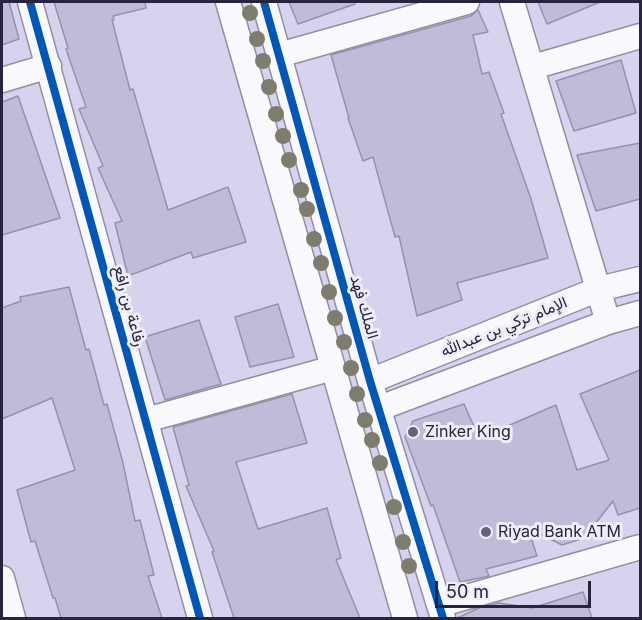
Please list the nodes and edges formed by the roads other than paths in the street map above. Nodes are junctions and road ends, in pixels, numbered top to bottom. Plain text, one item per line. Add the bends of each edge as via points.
1 (30, 2) edge
2 (228, 2) edge
3 (264, 2) edge
4 (468, 2) edge
5 (512, 2) edge
6 (640, 36) edge
7 (279, 55) junction
8 (49, 66) junction
9 (533, 67) junction
10 (2, 80) edge
11 (640, 279) edge
12 (599, 289) junction
13 (640, 313) edge
14 (608, 322) junction
15 (333, 368) junction
16 (370, 381) junction
17 (380, 408) junction
18 (146, 420) junction
19 (640, 547) edge
20 (2, 578) edge
21 (441, 612) edge
22 (13, 618) edge
23 (200, 618) edge
24 (405, 618) edge

1 - 8 street, رفاعة بن رافع
2 - 15 street
3 - 7 street, الملك فهد
4 - 7 street
5 - 9 street
6 - 9 street
7 - 16 street, الملك فهد
8 - 10 street
8 - 18 street, رفاعة بن رافع
9 - 12 street
11 - 12 street, الإمام تركي بن عبدالله
12 - 14 street
12 - 16 street, الإمام تركي بن عبدالله
13 - 14 street, الإمام تركي بن عبدالله
14 - 17 street, الإمام تركي بن عبدالله
15 - 18 street
15 - 24 street
16 - 17 street, الملك فهد
17 - 21 street, الملك فهد
18 - 23 street, رفاعة بن رافع
19 - 21 street
20 - 22 street

